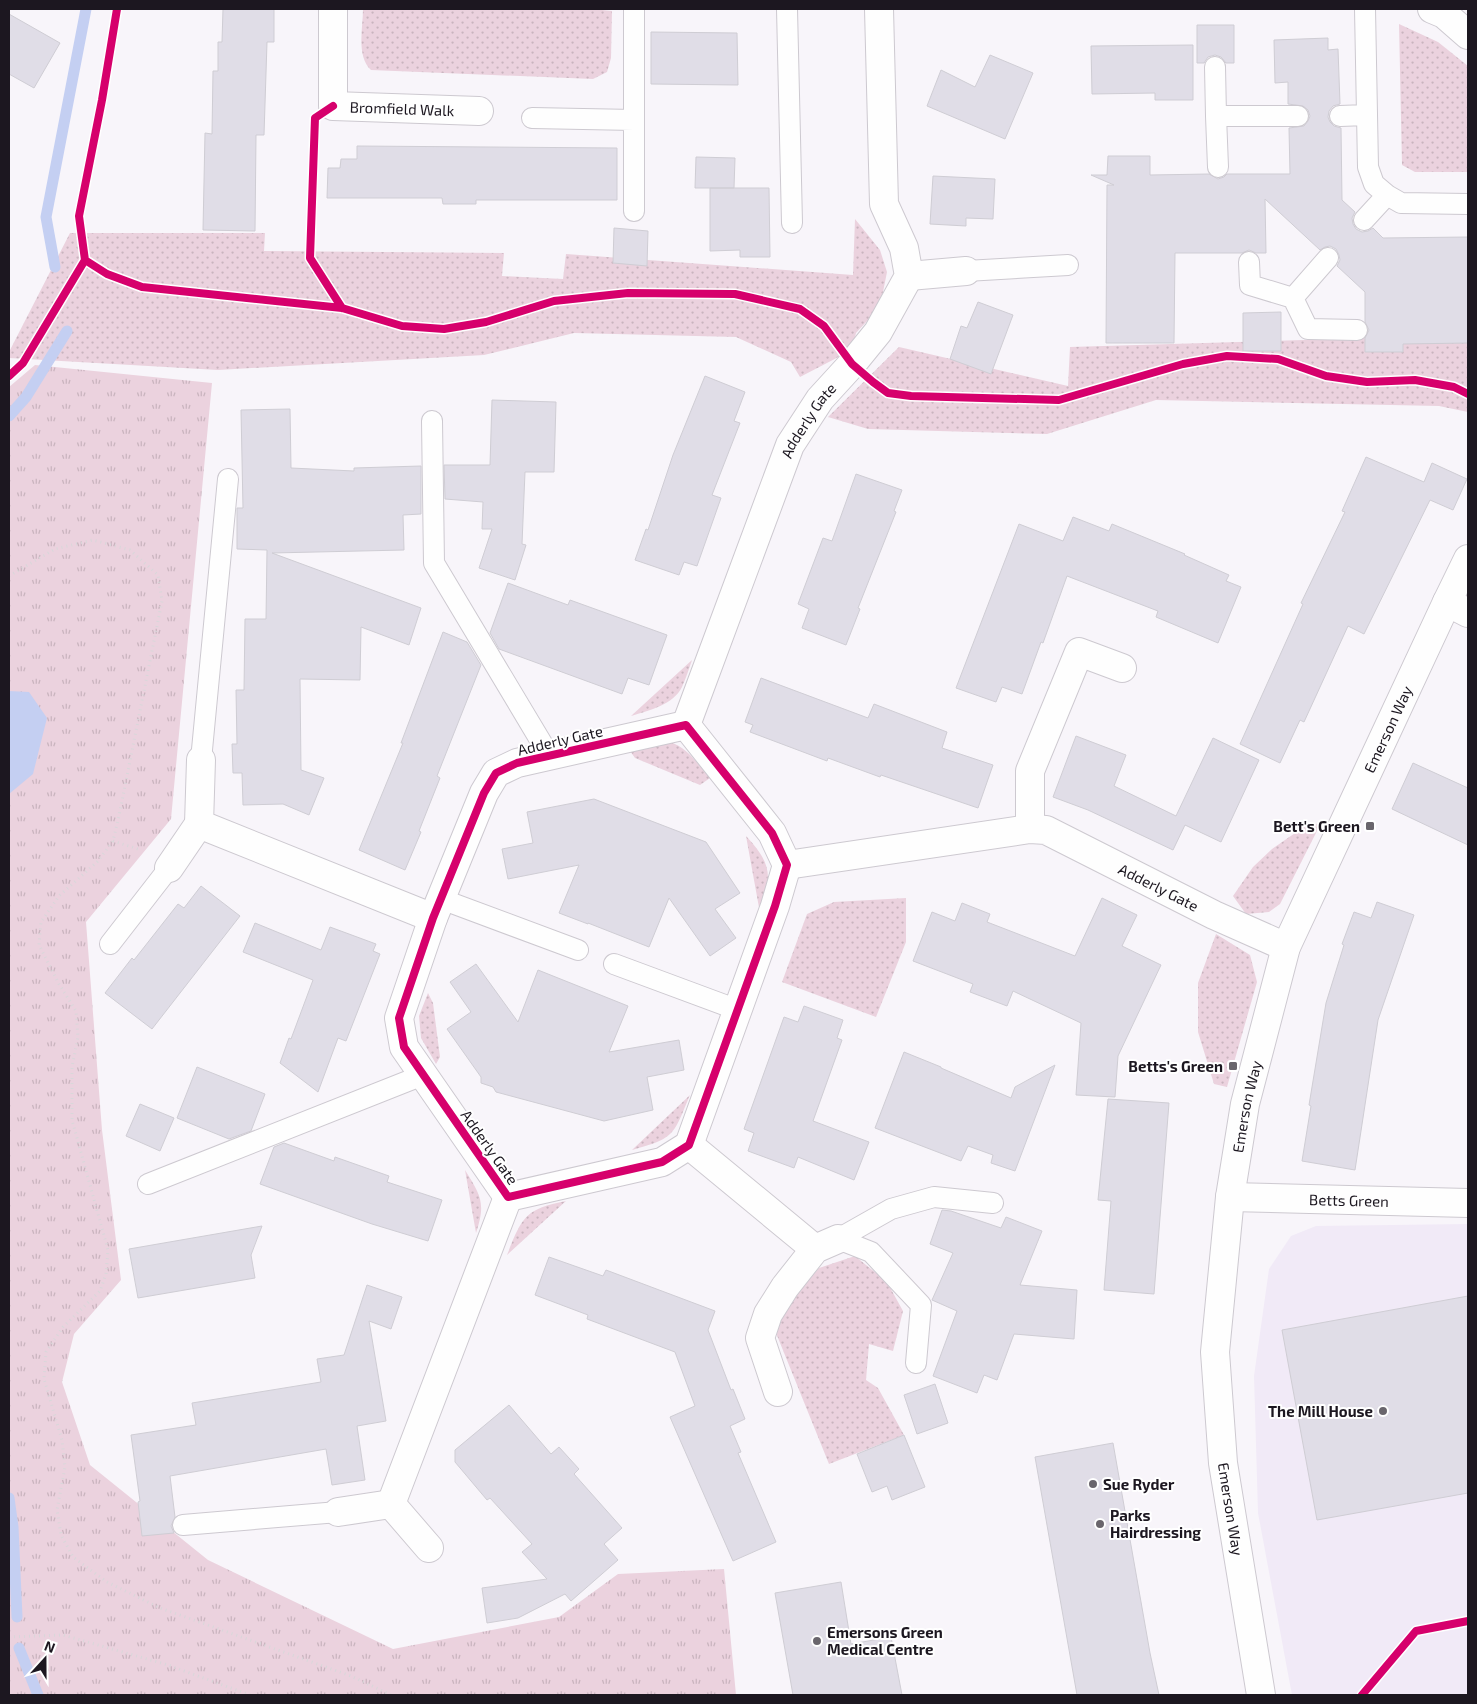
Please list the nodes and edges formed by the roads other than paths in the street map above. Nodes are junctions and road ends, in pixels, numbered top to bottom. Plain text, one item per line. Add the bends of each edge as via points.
1 (333, 9) edge
2 (634, 9) edge
3 (787, 9) edge
4 (879, 9) edge
5 (1365, 9) edge
6 (1432, 9) edge
7 (1468, 35) edge
8 (1215, 67) dead end
9 (480, 111) dead end
10 (1367, 115) junction
11 (1216, 116) junction
12 (1298, 116) dead end
13 (1340, 116) dead end
14 (532, 118) dead end
15 (634, 120) junction
16 (1218, 167) dead end
17 (1387, 195) junction
18 (1468, 204) edge
19 (634, 211) dead end
20 (1364, 220) dead end
21 (792, 223) dead end
22 (1328, 258) dead end
23 (1249, 262) dead end
24 (1068, 265) dead end
25 (966, 271) joint
26 (910, 276) junction
27 (1293, 298) junction
28 (1357, 330) dead end
29 (432, 421) dead end
30 (228, 479) dead end
31 (1468, 559) edge
32 (1457, 607) edge
33 (1122, 668) dead end
34 (686, 725) junction
35 (549, 756) junction
36 (201, 760) joint
37 (199, 824) junction
38 (1030, 830) junction
39 (787, 865) junction
40 (169, 868) joint
41 (437, 908) junction
42 (110, 944) dead end
43 (1286, 947) junction
44 (578, 950) dead end
45 (614, 964) dead end
46 (738, 1010) junction
47 (423, 1075) junction
48 (689, 1145) junction
49 (148, 1184) dead end
50 (508, 1197) junction
51 (1230, 1197) junction
52 (993, 1203) dead end
53 (1468, 1203) edge
54 (827, 1244) junction
55 (916, 1363) dead end
56 (778, 1392) dead end
57 (391, 1504) junction
58 (338, 1512) joint
59 (184, 1525) dead end
60 (429, 1548) dead end
61 (1262, 1695) edge

1 - 9 street, Bromfield Walk via 333,106
2 - 15 lane
3 - 21 lane
4 - 26 street via 884,204 904,248
5 - 10 lane
6 - 7 street via 1444,14
8 - 11 lane
10 - 13 lane
10 - 17 lane via 1368,167 1374,184
11 - 12 lane
11 - 16 lane
14 - 15 lane
15 - 19 lane
17 - 18 lane via 1401,203
17 - 20 lane
22 - 27 lane
23 - 27 lane via 1250,285
24 - 25 lane
25 - 26 street
26 - 34 street, Adderly Gate via 878,332 820,399 790,445
27 - 28 lane via 1308,329
29 - 35 lane via 434,563
30 - 36 lane
31 - 32 street, Emerson Way
32 - 43 street, Emerson Way
33 - 38 street via 1079,652 1030,771
34 - 35 street, Adderly Gate
34 - 39 street via 772,834
35 - 41 street, Adderly Gate via 517,763 496,773 484,792
36 - 37 street
37 - 40 street
37 - 41 street
38 - 39 street, Adderly Gate
38 - 43 street, Adderly Gate via 1046,830 1214,915
39 - 46 street
40 - 42 lane
41 - 44 lane
41 - 47 street, Adderly Gate via 399,1018 404,1047
43 - 51 street, Emerson Way via 1245,1104
45 - 46 lane
46 - 48 street
47 - 49 lane
47 - 50 street, Adderly Gate
48 - 50 street, Adderly Gate via 662,1162
48 - 54 street
50 - 57 street, Adderly Gate
51 - 53 street, Betts Green
51 - 61 street, Emerson Way via 1215,1352 1218,1403 1223,1462
52 - 54 lane via 934,1197 891,1209
54 - 55 lane via 871,1252 921,1305
54 - 56 street via 785,1287 768,1314 760,1338
57 - 58 street
57 - 60 street
58 - 59 lane

